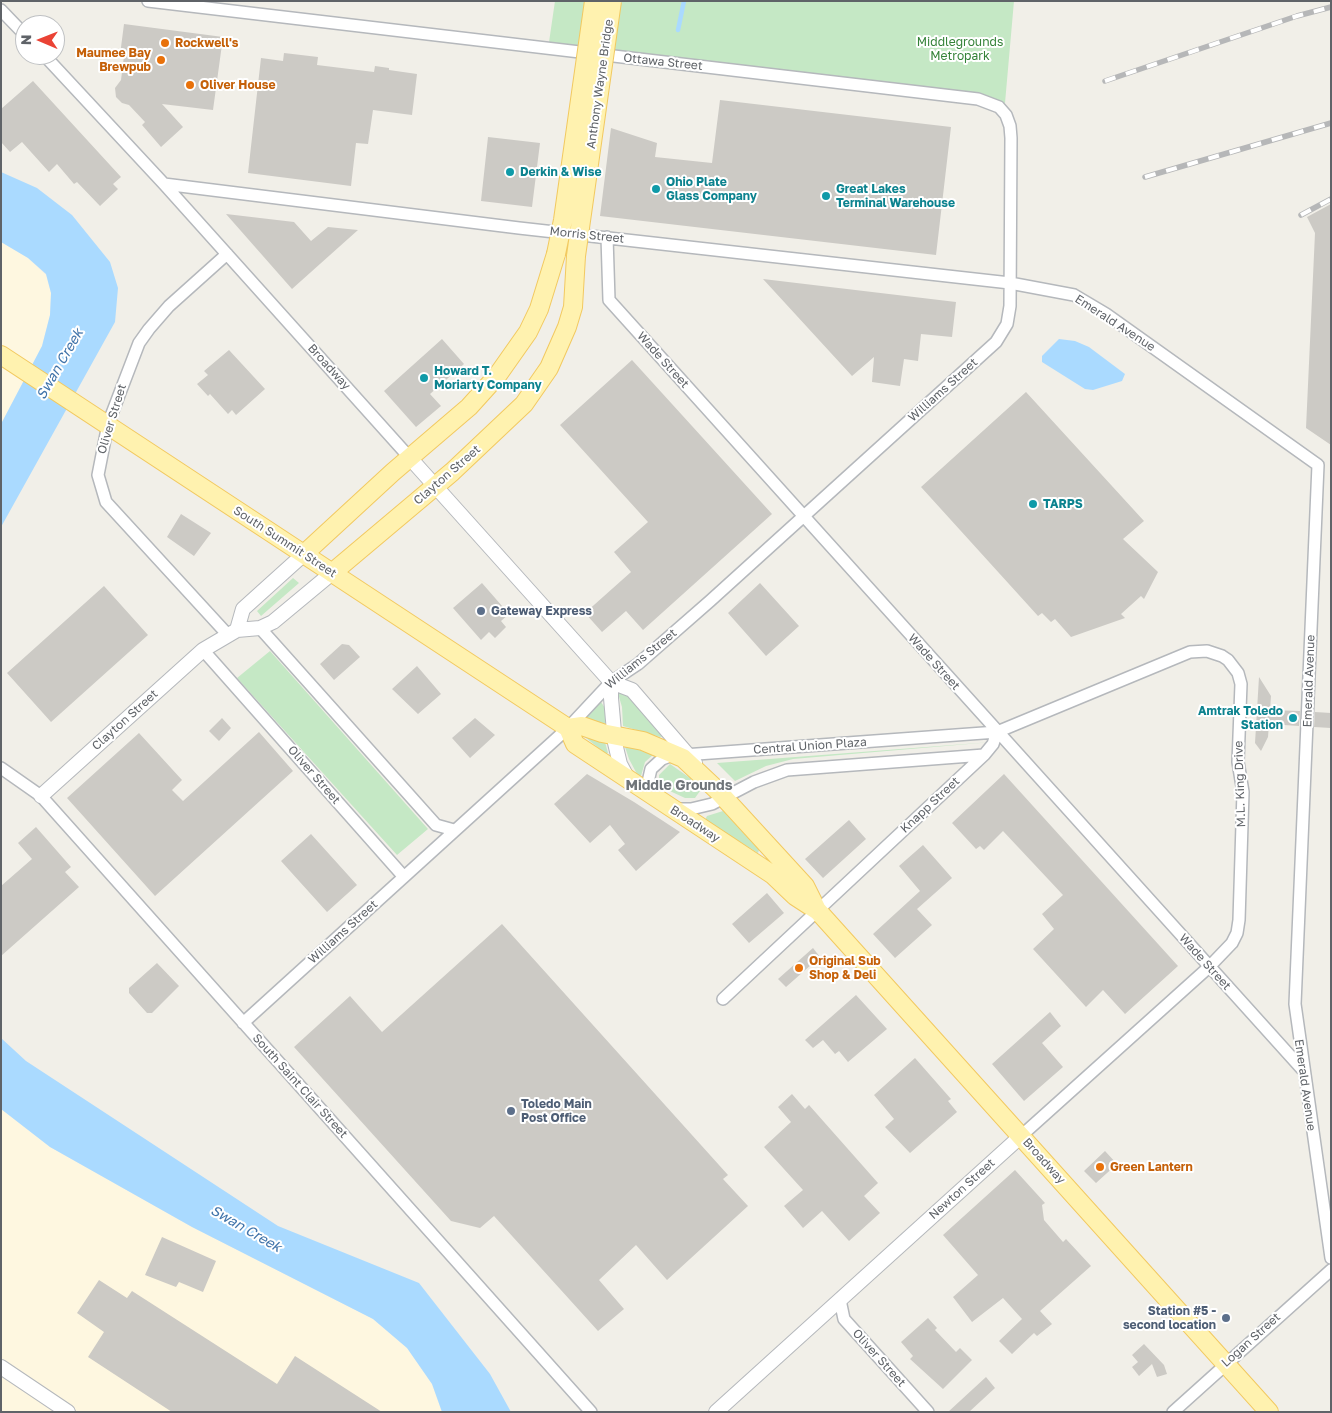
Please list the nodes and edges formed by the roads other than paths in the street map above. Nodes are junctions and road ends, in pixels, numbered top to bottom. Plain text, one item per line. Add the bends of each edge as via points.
1 (148, 1) edge
2 (594, 1) edge
3 (612, 1) edge
4 (1, 10) edge
5 (15, 25) edge
6 (53, 65) edge
7 (164, 184) junction
8 (607, 237) junction
9 (227, 254) junction
10 (576, 256) joint
11 (1010, 283) junction
12 (1, 355) edge
13 (108, 424) junction
14 (410, 458) junction
15 (436, 486) junction
16 (804, 517) junction
17 (304, 554) junction
18 (332, 573) junction
19 (260, 628) junction
20 (233, 632) junction
21 (203, 650) junction
22 (612, 682) junction
23 (568, 728) junction
24 (997, 732) junction
25 (615, 734) junction
26 (683, 755) junction
27 (984, 755) junction
28 (1, 768) edge
29 (628, 779) junction
30 (649, 793) junction
31 (721, 794) junction
32 (41, 796) junction
33 (673, 809) junction
34 (454, 830) junction
35 (404, 877) junction
36 (818, 911) junction
37 (1209, 967) junction
38 (723, 999) dead end
39 (243, 1023) junction
40 (1302, 1069) junction
41 (1021, 1136) junction
42 (1331, 1258) edge
43 (1331, 1270) edge
44 (840, 1300) junction
45 (1226, 1363) junction
46 (1, 1367) edge
47 (68, 1412) edge
48 (590, 1412) edge
49 (716, 1412) edge
50 (928, 1412) edge
51 (1173, 1412) edge
52 (1269, 1412) edge

1 - 11 street, Ottawa Street via 978,98 990,102 1006,115 1010,126
2 - 14 main road, Anthony Wayne Bridge, bridge via 563,220 539,309 513,355 469,407
3 - 10 main road, Anthony Wayne Bridge, bridge
4 - 5 street
6 - 7 street, Broadway
7 - 8 street, Morris Street
7 - 9 street, Broadway
8 - 11 street, Morris Street
8 - 16 street, Wade Street via 609,300
9 - 13 street, Oliver Street via 149,329 133,357
9 - 14 street, Broadway
10 - 15 main road, Clayton Street via 573,307 549,368 511,418
11 - 16 street, Williams Street via 1008,324 996,342
11 - 40 street, Emerald Avenue via 1074,295 1090,304 1318,465 1295,985
12 - 13 main road, South Summit Street
13 - 17 main road, South Summit Street
13 - 20 street, Oliver Street via 98,475 106,502
14 - 15 street, Broadway
14 - 17 main road
15 - 18 main road, Clayton Street
15 - 22 street, Broadway
16 - 22 street, Williams Street via 638,664
16 - 24 street, Wade Street
17 - 18 main road, South Summit Street
17 - 20 street via 243,610
18 - 19 street, Clayton Street via 273,622
18 - 23 main road, South Summit Street
19 - 20 street, Clayton Street
19 - 34 street via 436,825
20 - 21 street, Clayton Street
21 - 32 street, Clayton Street
21 - 35 street, Oliver Street
22 - 23 street, Williams Street
22 - 25 street
22 - 26 street, Broadway via 632,690
23 - 25 main road via 582,726
23 - 29 main road, South Summit Street via 575,744
23 - 34 street, Williams Street
24 - 26 street, Central Union Plaza
24 - 27 street, Knapp Street
24 - 37 street, Wade Street
24 - 37 street, M.L. King Drive via 1190,652 1215,653 1234,666 1241,684 1238,762 1243,792 1239,920 1232,944
25 - 26 main road
25 - 29 street via 616,750
26 - 30 street, Central Union Plaza via 662,759 651,769
26 - 31 main road
27 - 31 street, Central Union Plaza via 786,770
27 - 36 street, Knapp Street
28 - 32 street, South Saint Clair Street
29 - 30 main road, Broadway
30 - 33 main road, Broadway
31 - 33 street, Central Union Plaza via 692,809
31 - 36 main road, Broadway via 805,886
32 - 39 street, South Saint Clair Street
33 - 36 main road, Broadway via 773,875 795,896
34 - 35 street, Williams Street
35 - 39 street, Williams Street
36 - 38 street, Knapp Street
36 - 41 main road, Broadway
37 - 40 street, Wade Street
37 - 41 street, Newton Street
39 - 48 street, South Saint Clair Street
40 - 42 street, Emerald Avenue
41 - 44 street, Newton Street
41 - 45 main road, Broadway
43 - 45 street, Logan Street
44 - 49 street, Newton Street
44 - 50 street, Oliver Street via 844,1319
45 - 51 street, Logan Street
45 - 52 main road, Broadway
46 - 47 street

